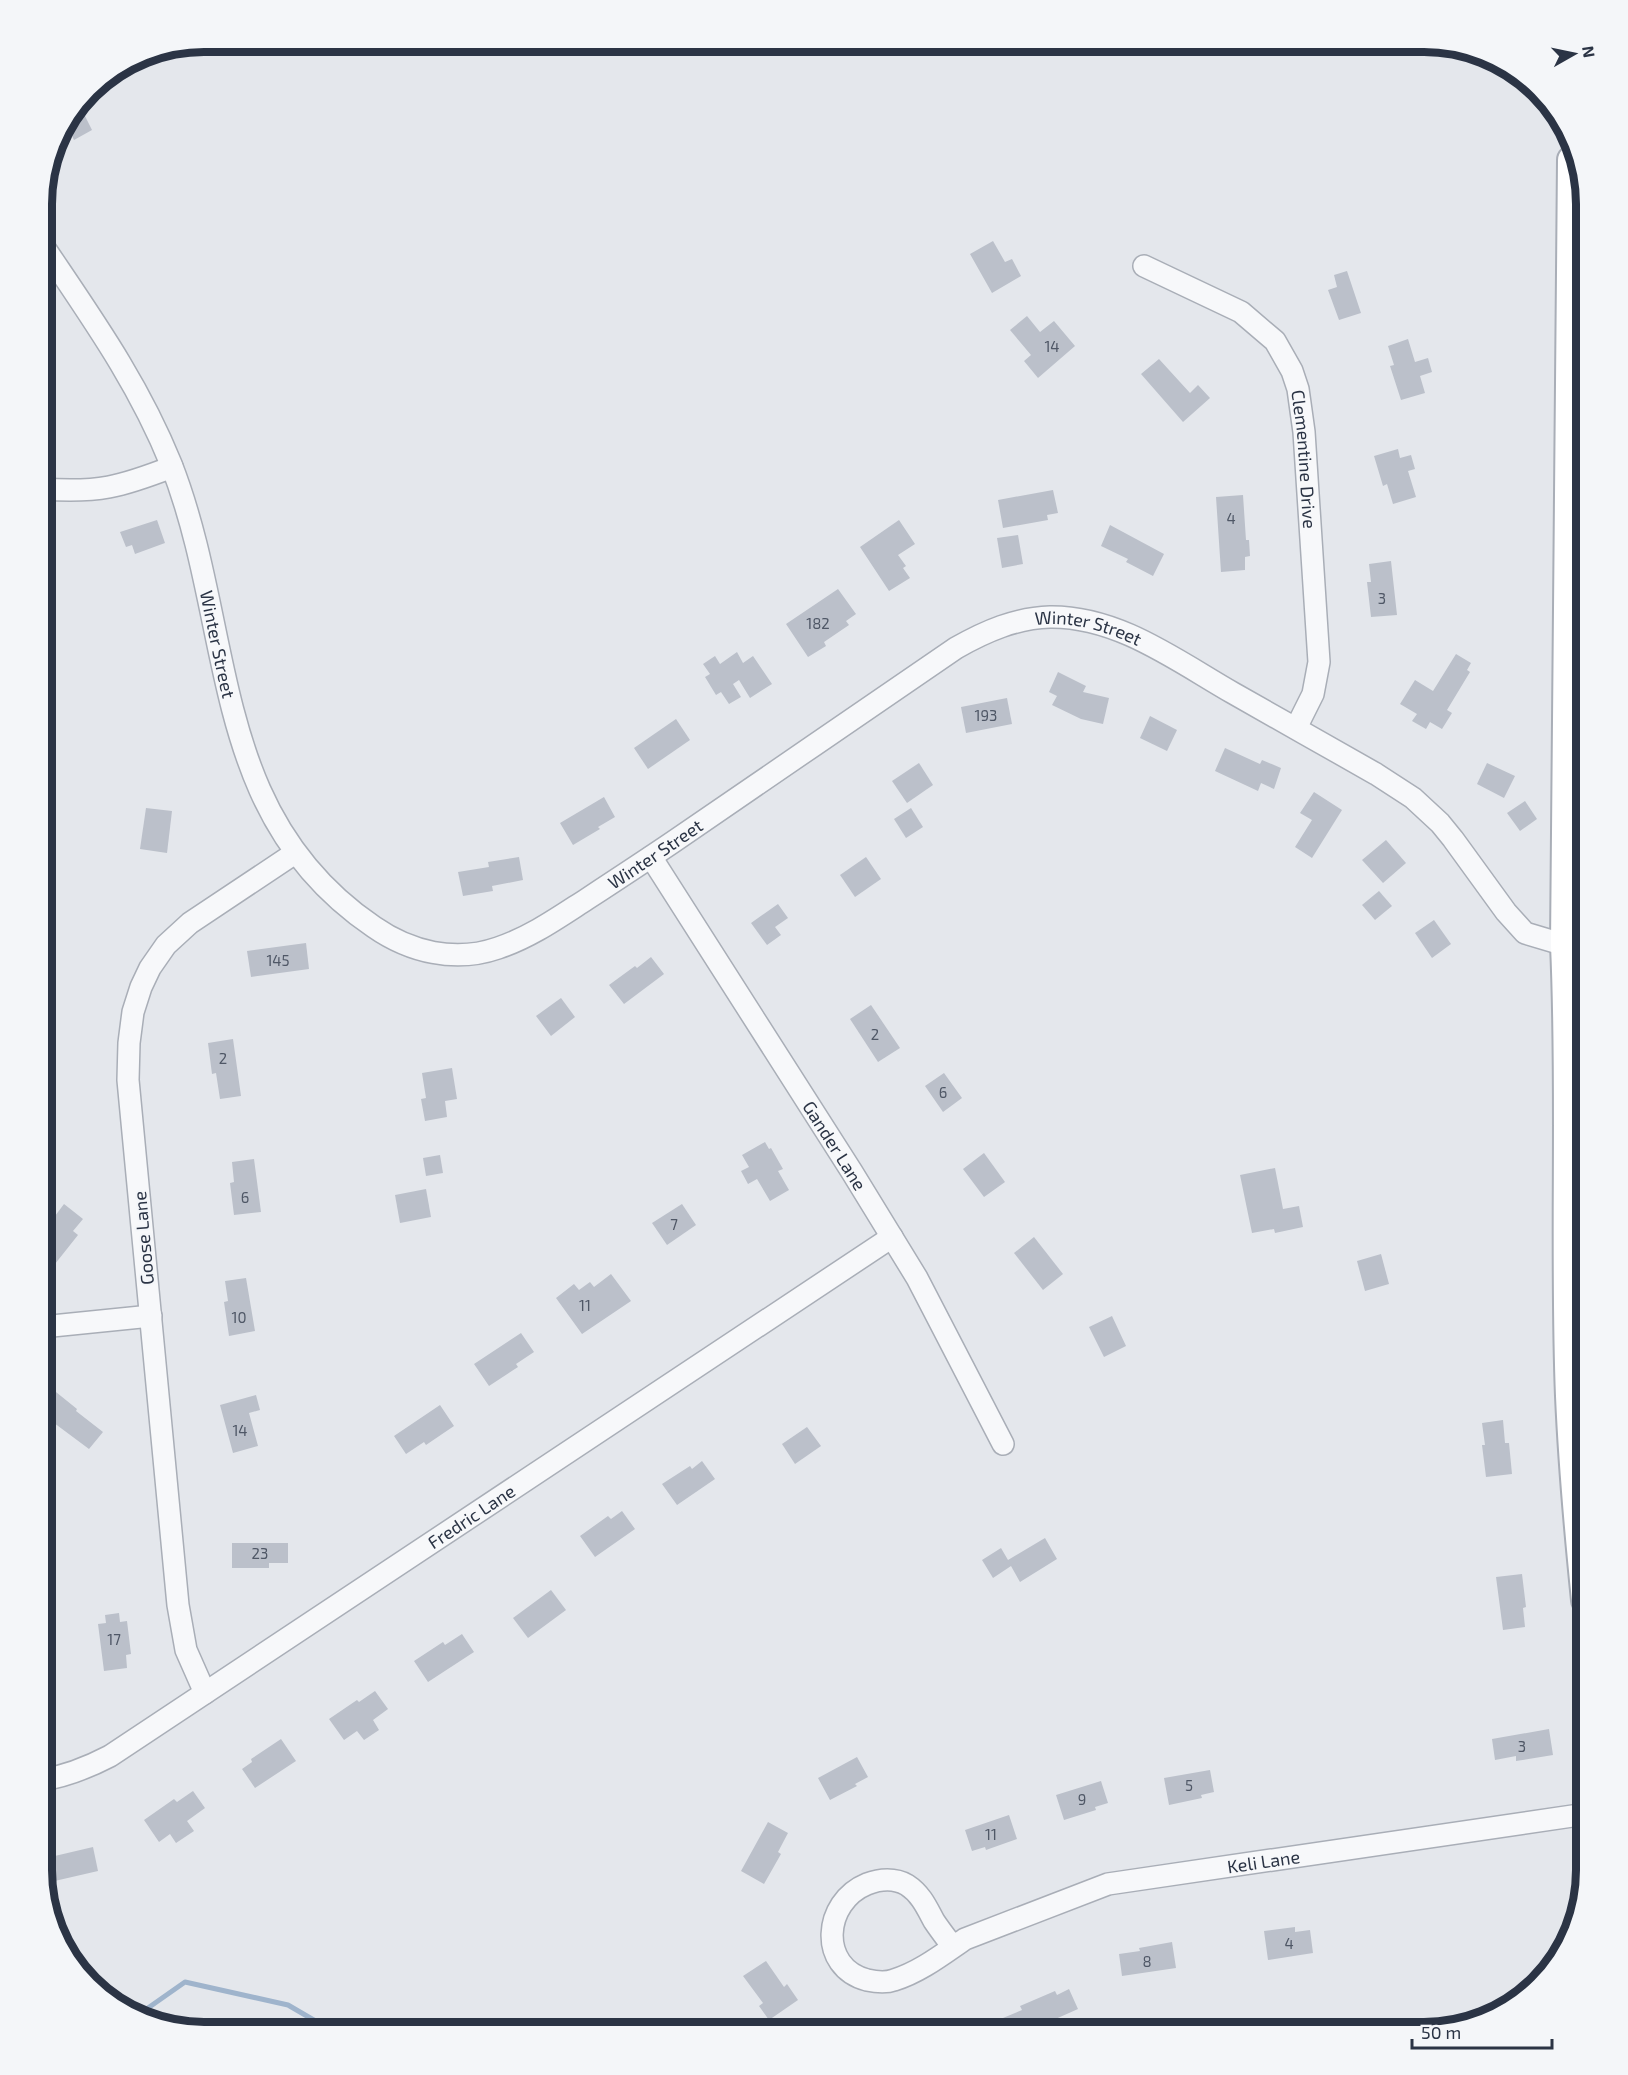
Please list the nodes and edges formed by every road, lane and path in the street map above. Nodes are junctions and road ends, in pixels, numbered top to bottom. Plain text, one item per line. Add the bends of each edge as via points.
1 (1572, 174) edge
2 (53, 260) edge
3 (1144, 267) dead end
4 (172, 467) junction
5 (53, 489) edge
6 (1296, 728) junction
7 (295, 854) junction
8 (651, 857) junction
9 (1565, 945) junction
10 (1576, 1003) edge
11 (1576, 1028) edge
12 (892, 1237) junction
13 (151, 1316) junction
14 (52, 1326) edge
15 (1003, 1444) dead end
16 (1576, 1471) edge
17 (205, 1693) junction
18 (52, 1778) edge
19 (1576, 1815) edge
20 (953, 1947) junction

1 - 9 street
2 - 4 street, Winter Street via 135,386
3 - 6 street, Clementine Drive via 1228,304 1253,320 1279,348 1298,389 1319,662 1313,694
4 - 5 street via 111,488
4 - 7 street, Winter Street via 187,511 238,731 267,806
6 - 8 street, Winter Street via 1113,628 1050,617 1011,623 956,648
6 - 9 street, Winter Street via 1413,798 1453,838 1525,933
7 - 8 street, Winter Street via 354,914 388,937 418,950 452,955 489,951 537,932
7 - 13 street, Goose Lane via 190,923 166,945 150,968 133,1012 128,1080
8 - 12 street, Gander Lane
9 - 10 street
11 - 16 street via 1567,1210 1570,1394
12 - 15 street, Gander Lane
12 - 17 street, Fredric Lane
13 - 14 street
13 - 17 street, Goose Lane via 178,1605 186,1650
17 - 18 street, Fredric Lane via 110,1756 87,1768
19 - 20 street, Keli Lane via 1108,1884
20 - 20 street, Keli Lane via 919,1969 892,1981 876,1982 848,1970 838,1956 832,1938 834,1917 857,1888 873,1881 891,1880 906,1885 923,1900

